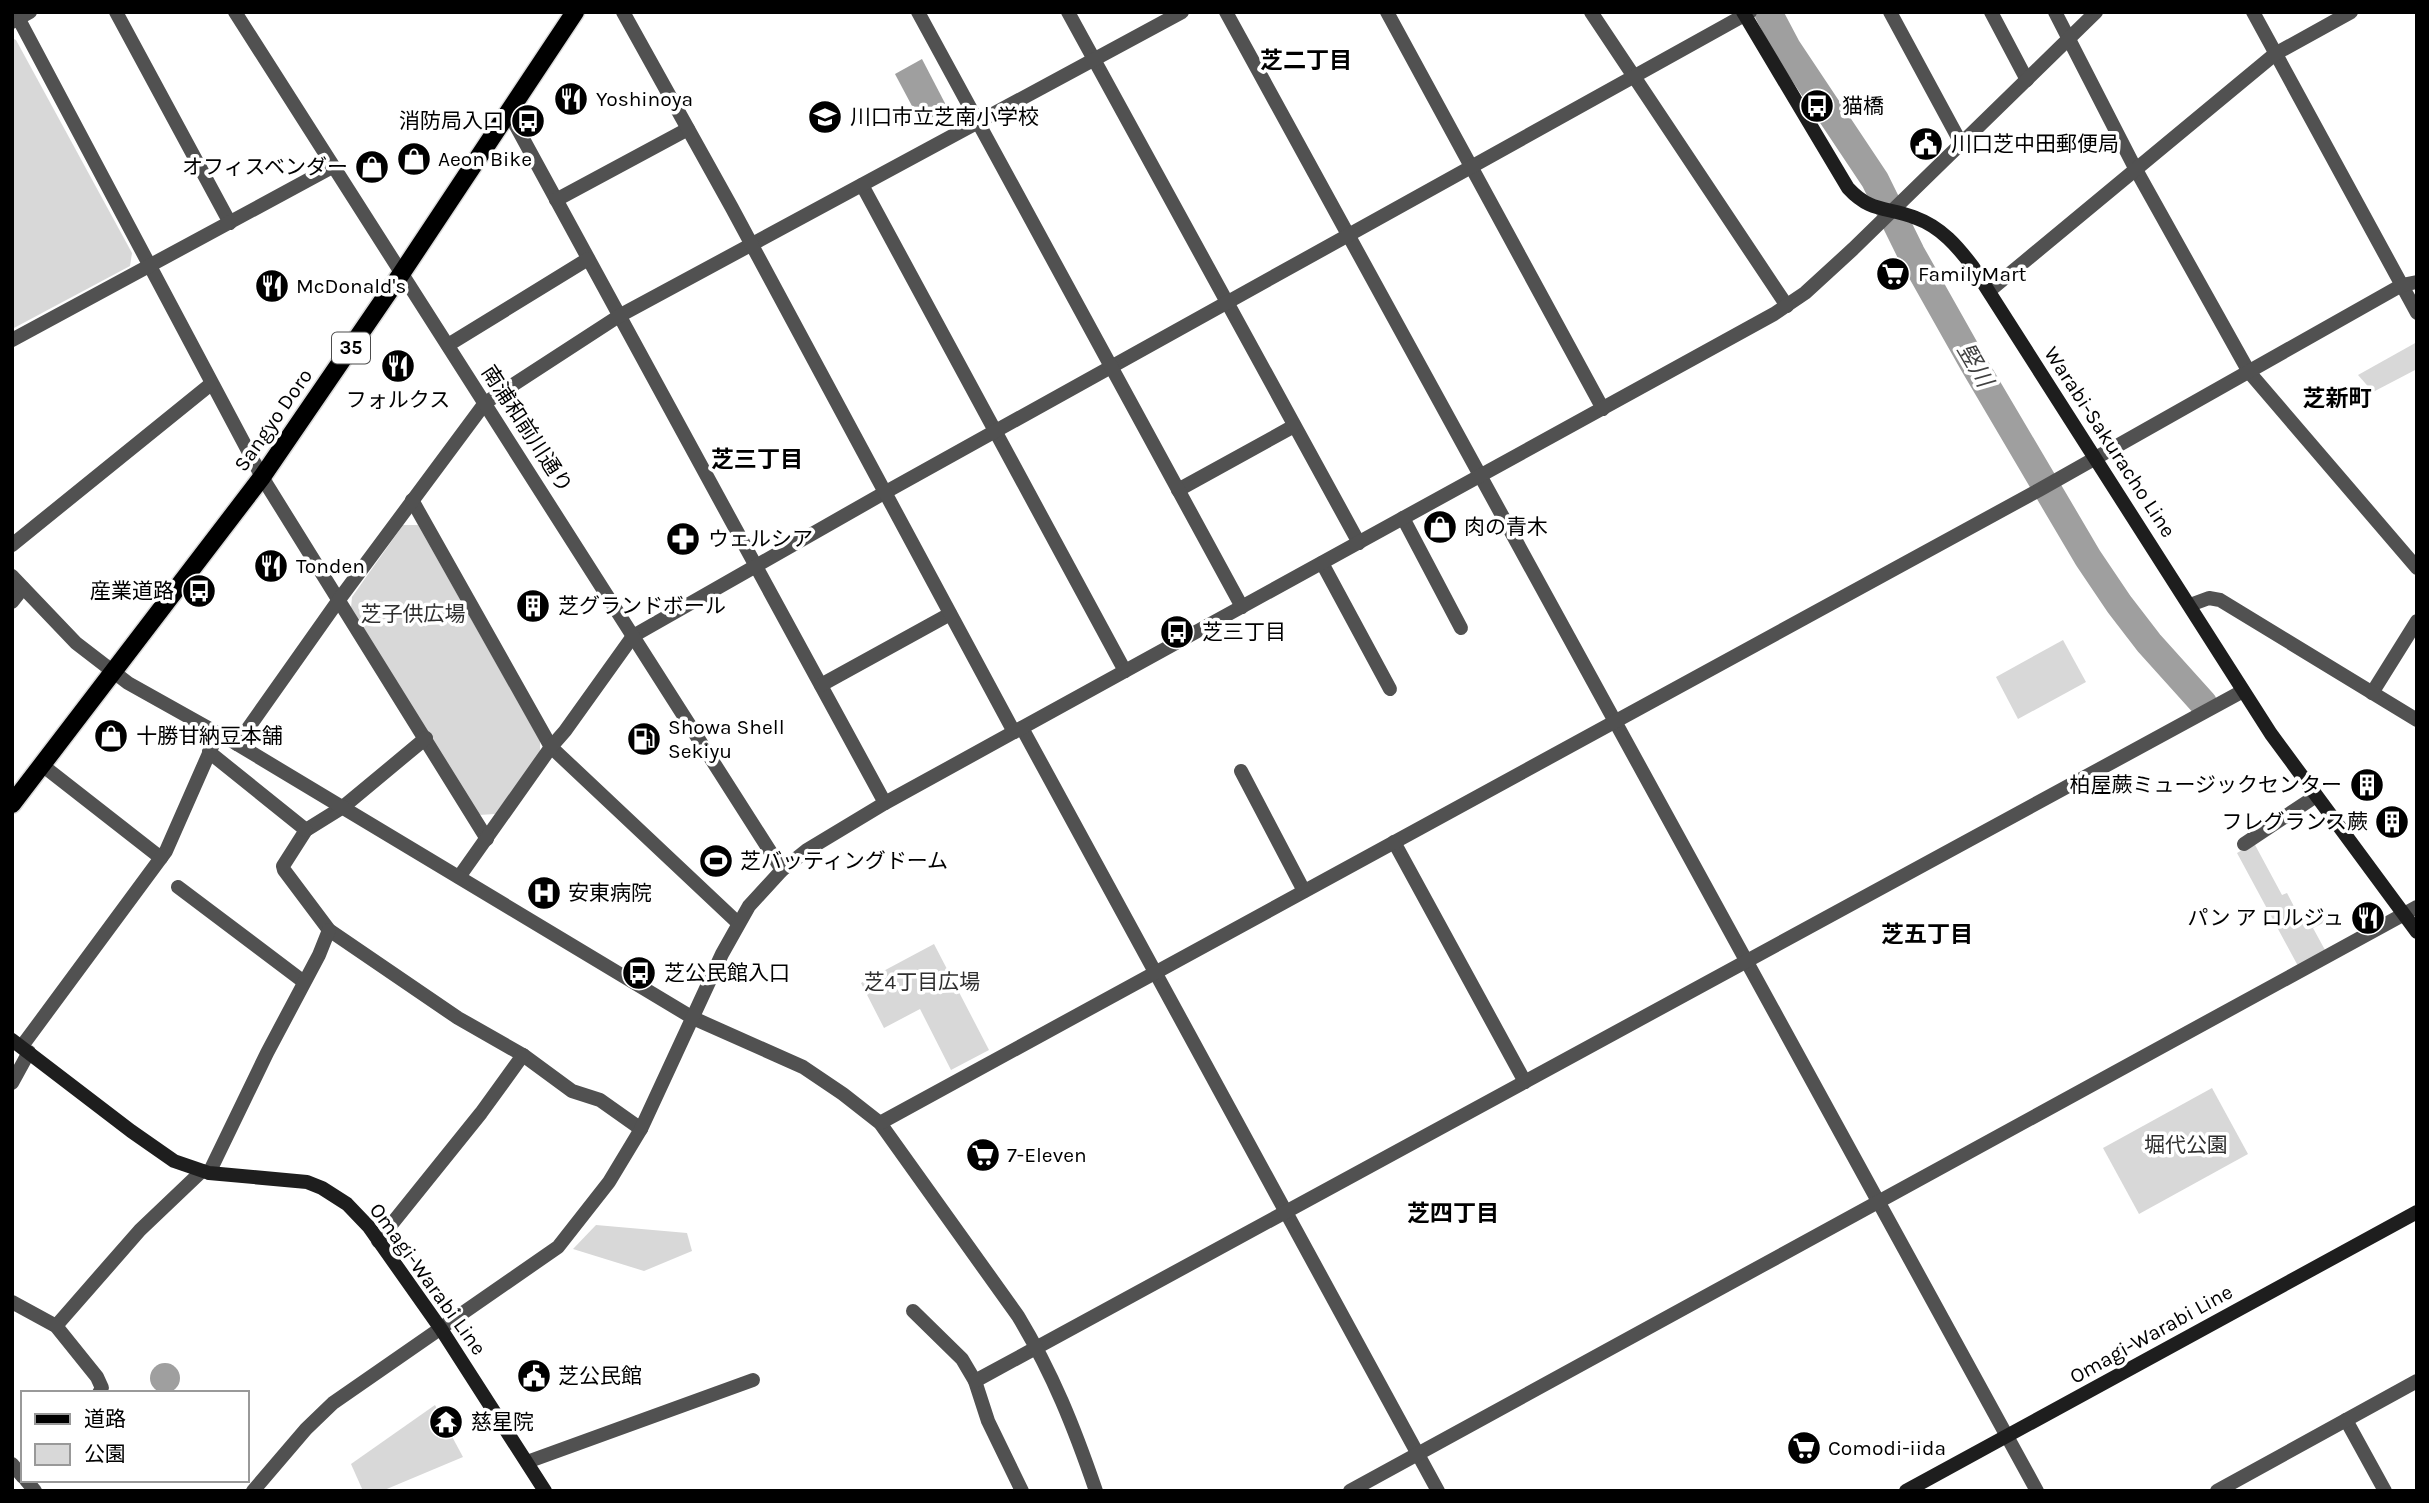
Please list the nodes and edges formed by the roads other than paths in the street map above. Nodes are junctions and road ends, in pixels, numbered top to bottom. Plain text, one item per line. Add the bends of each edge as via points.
1 (116, 12) edge
2 (234, 12) edge
3 (575, 12) edge
4 (623, 12) edge
5 (918, 12) edge
6 (1068, 12) edge
7 (1182, 12) edge
8 (1226, 12) edge
9 (1387, 12) edge
10 (1591, 12) edge
11 (1890, 12) edge
12 (1990, 12) edge
13 (2055, 12) edge
14 (2096, 12) edge
15 (2253, 12) edge
16 (2351, 12) edge
17 (1746, 13) edge
18 (19, 16) edge
19 (2070, 39) junction
20 (2275, 54) junction
21 (1094, 60) junction
22 (1635, 76) junction
23 (2027, 80) junction
24 (509, 113) junction
25 (978, 123) junction
26 (688, 129) junction
27 (1962, 145) junction
28 (332, 167) junction
29 (1471, 167) junction
30 (2135, 168) junction
31 (862, 185) junction
32 (556, 200) junction
33 (1890, 211) junction
34 (230, 223) junction
35 (1349, 235) junction
36 (751, 245) junction
37 (588, 258) junction
38 (150, 265) junction
39 (401, 274) junction
40 (2410, 284) edge
41 (1989, 290) junction
42 (1226, 303) junction
43 (1787, 306) junction
44 (2417, 313) edge
45 (619, 316) junction
46 (12, 340) edge
47 (448, 345) junction
48 (1111, 367) junction
49 (2249, 372) junction
50 (211, 384) junction
51 (485, 403) junction
52 (1603, 409) junction
53 (1294, 426) junction
54 (995, 432) junction
55 (2094, 458) junction
56 (1480, 476) junction
57 (262, 477) junction
58 (1178, 490) junction
59 (884, 493) junction
60 (412, 500) junction
61 (1403, 518) junction
62 (1359, 543) junction
63 (12, 545) edge
64 (1322, 563) junction
65 (757, 565) junction
66 (2417, 568) edge
67 (12, 576) edge
68 (23, 587) junction
69 (338, 601) junction
70 (12, 602) edge
71 (2190, 604) junction
72 (1242, 607) junction
73 (950, 614) junction
74 (2417, 621) edge
75 (1461, 628) dead end
76 (633, 636) junction
77 (1125, 671) junction
78 (113, 673) junction
79 (821, 685) junction
80 (1390, 689) dead end
81 (2243, 691) junction
82 (2372, 693) junction
83 (2417, 720) edge
84 (1615, 721) junction
85 (1018, 730) junction
86 (218, 733) junction
87 (426, 738) junction
88 (237, 744) junction
89 (551, 747) junction
90 (209, 752) junction
91 (42, 765) junction
92 (1241, 771) dead end
93 (2316, 796) junction
94 (885, 803) junction
95 (12, 804) edge
96 (343, 807) junction
97 (306, 830) junction
98 (487, 839) junction
99 (1394, 842) junction
100 (2244, 844) dead end
101 (160, 858) junction
102 (782, 870) junction
103 (459, 877) junction
104 (178, 887) dead end
105 (1304, 891) junction
106 (2417, 906) edge
107 (2403, 914) junction
108 (738, 923) junction
109 (329, 930) junction
110 (2417, 932) edge
111 (1747, 961) junction
112 (1155, 973) junction
113 (304, 982) junction
114 (692, 1018) junction
115 (21, 1046) edge
116 (523, 1055) junction
117 (1525, 1082) junction
118 (12, 1083) edge
119 (880, 1123) junction
120 (641, 1129) junction
121 (205, 1172) junction
122 (1878, 1201) junction
123 (1285, 1212) junction
124 (2417, 1212) edge
125 (378, 1241) junction
126 (12, 1302) edge
127 (913, 1311) dead end
128 (56, 1326) junction
129 (441, 1329) junction
130 (1037, 1348) junction
131 (753, 1380) dead end
132 (975, 1381) junction
133 (2417, 1381) edge
134 (100, 1391) edge
135 (2346, 1420) junction
136 (2007, 1436) junction
137 (1417, 1454) junction
138 (527, 1462) junction
139 (253, 1491) edge
140 (545, 1491) edge
141 (1022, 1491) edge
142 (1096, 1491) edge
143 (1350, 1491) edge
144 (1438, 1491) edge
145 (1906, 1491) edge
146 (2038, 1491) edge
147 (2217, 1491) edge
148 (2385, 1491) edge

1 - 34 street
2 - 28 street, 南浦和前川通り
3 - 24 main road, Sangyo Doro / 35
4 - 26 street
5 - 25 street
6 - 21 street
7 - 21 street
8 - 35 street
9 - 29 street
10 - 22 street
11 - 27 street
12 - 23 street
13 - 19 street
14 - 19 street
15 - 20 street
16 - 20 street
17 - 22 street
17 - 33 main road, Warabi-Sakuracho Line via 1848,188 1866,205
18 - 38 street
19 - 23 street
19 - 30 street
20 - 30 street
20 - 40 street
21 - 25 street
21 - 42 street
22 - 29 street
22 - 43 street
23 - 27 street
24 - 32 street
24 - 39 main road, Sangyo Doro / 35
25 - 31 street
25 - 48 street
26 - 32 street
26 - 36 street
27 - 33 street
28 - 34 street
28 - 39 street, 南浦和前川通り
29 - 35 street
29 - 52 street
30 - 41 street
30 - 49 street
31 - 36 street
31 - 54 street
32 - 37 street
33 - 41 main road, Warabi-Sakuracho Line via 1918,219 1946,236
33 - 43 street
34 - 38 street
35 - 42 street
35 - 56 street
36 - 45 street
36 - 59 street
37 - 45 street
37 - 47 street
38 - 46 street
38 - 50 street
39 - 47 street, 南浦和前川通り
39 - 57 main road, Sangyo Doro / 35
40 - 44 street
40 - 49 street
41 - 55 main road, Warabi-Sakuracho Line
42 - 48 street
42 - 53 street
43 - 52 street
45 - 51 street
45 - 65 street
47 - 51 street, 南浦和前川通り
48 - 54 street
48 - 58 street
49 - 55 street
49 - 66 street
50 - 57 street
50 - 63 street
51 - 60 street
51 - 76 street, 南浦和前川通り
52 - 56 street
53 - 58 street
53 - 62 street
54 - 59 street
54 - 77 street
55 - 71 main road, Warabi-Sakuracho Line
55 - 84 street
56 - 61 street
56 - 84 street
57 - 69 street
57 - 78 main road, Sangyo Doro / 35
58 - 72 street
59 - 65 street
59 - 73 street
60 - 69 street
60 - 89 street
61 - 62 street
61 - 75 street
62 - 64 street
64 - 72 street
64 - 80 street
65 - 76 street
65 - 79 street
67 - 68 street
68 - 70 street
68 - 78 street via 76,643
69 - 87 street
69 - 88 street
71 - 81 main road, Warabi-Sakuracho Line
71 - 82 street via 2220,600
72 - 77 street
73 - 79 street
73 - 85 street
74 - 82 street
76 - 89 street
76 - 102 street, 南浦和前川通り
77 - 85 street
78 - 86 street
78 - 91 main road, Sangyo Doro / 35
79 - 94 street
81 - 93 main road, Warabi-Sakuracho Line
81 - 111 street
82 - 83 street
84 - 99 street
84 - 111 street
85 - 94 street
85 - 112 street
86 - 88 street
86 - 90 street
87 - 96 street
87 - 98 street
88 - 96 street
89 - 98 street
89 - 108 street
90 - 97 street
90 - 101 street
91 - 95 main road, Sangyo Doro / 35
91 - 101 street
92 - 105 street
93 - 100 street
93 - 107 main road, Warabi-Sakuracho Line
94 - 102 street
96 - 97 street
96 - 103 street
97 - 109 street via 283,866
98 - 103 street
99 - 105 street
99 - 117 street
101 - 115 street
102 - 108 street
103 - 114 street
104 - 113 street
105 - 112 street
106 - 107 street
107 - 110 main road, Warabi-Sakuracho Line
107 - 122 street
108 - 114 street
109 - 113 street
109 - 116 street via 458,1018
111 - 117 street
111 - 122 street
112 - 119 street
112 - 123 street
113 - 121 street
114 - 119 street via 803,1067
114 - 120 street
115 - 118 street
115 - 121 main road, Omagi-Warabi Line via 162,1153
116 - 120 street via 572,1091 600,1100
116 - 125 street
117 - 123 street
119 - 130 street
120 - 129 street via 609,1182 558,1247
121 - 125 main road, Omagi-Warabi Line via 289,1179 322,1188 353,1209
121 - 128 street via 140,1230
122 - 136 street
122 - 137 street
123 - 130 street
123 - 137 street
124 - 136 main road, Omagi-Warabi Line
125 - 129 main road, Omagi-Warabi Line
126 - 128 street
127 - 132 street via 962,1359
128 - 134 street via 97,1377
129 - 138 main road, Omagi-Warabi Line
129 - 139 street via 333,1403
130 - 132 street
130 - 142 street via 1058,1389
131 - 138 street
132 - 141 street via 988,1421
133 - 135 street
135 - 147 street
135 - 148 street
136 - 145 main road, Omagi-Warabi Line
136 - 146 street
137 - 143 street
137 - 144 street
138 - 140 main road, Omagi-Warabi Line

